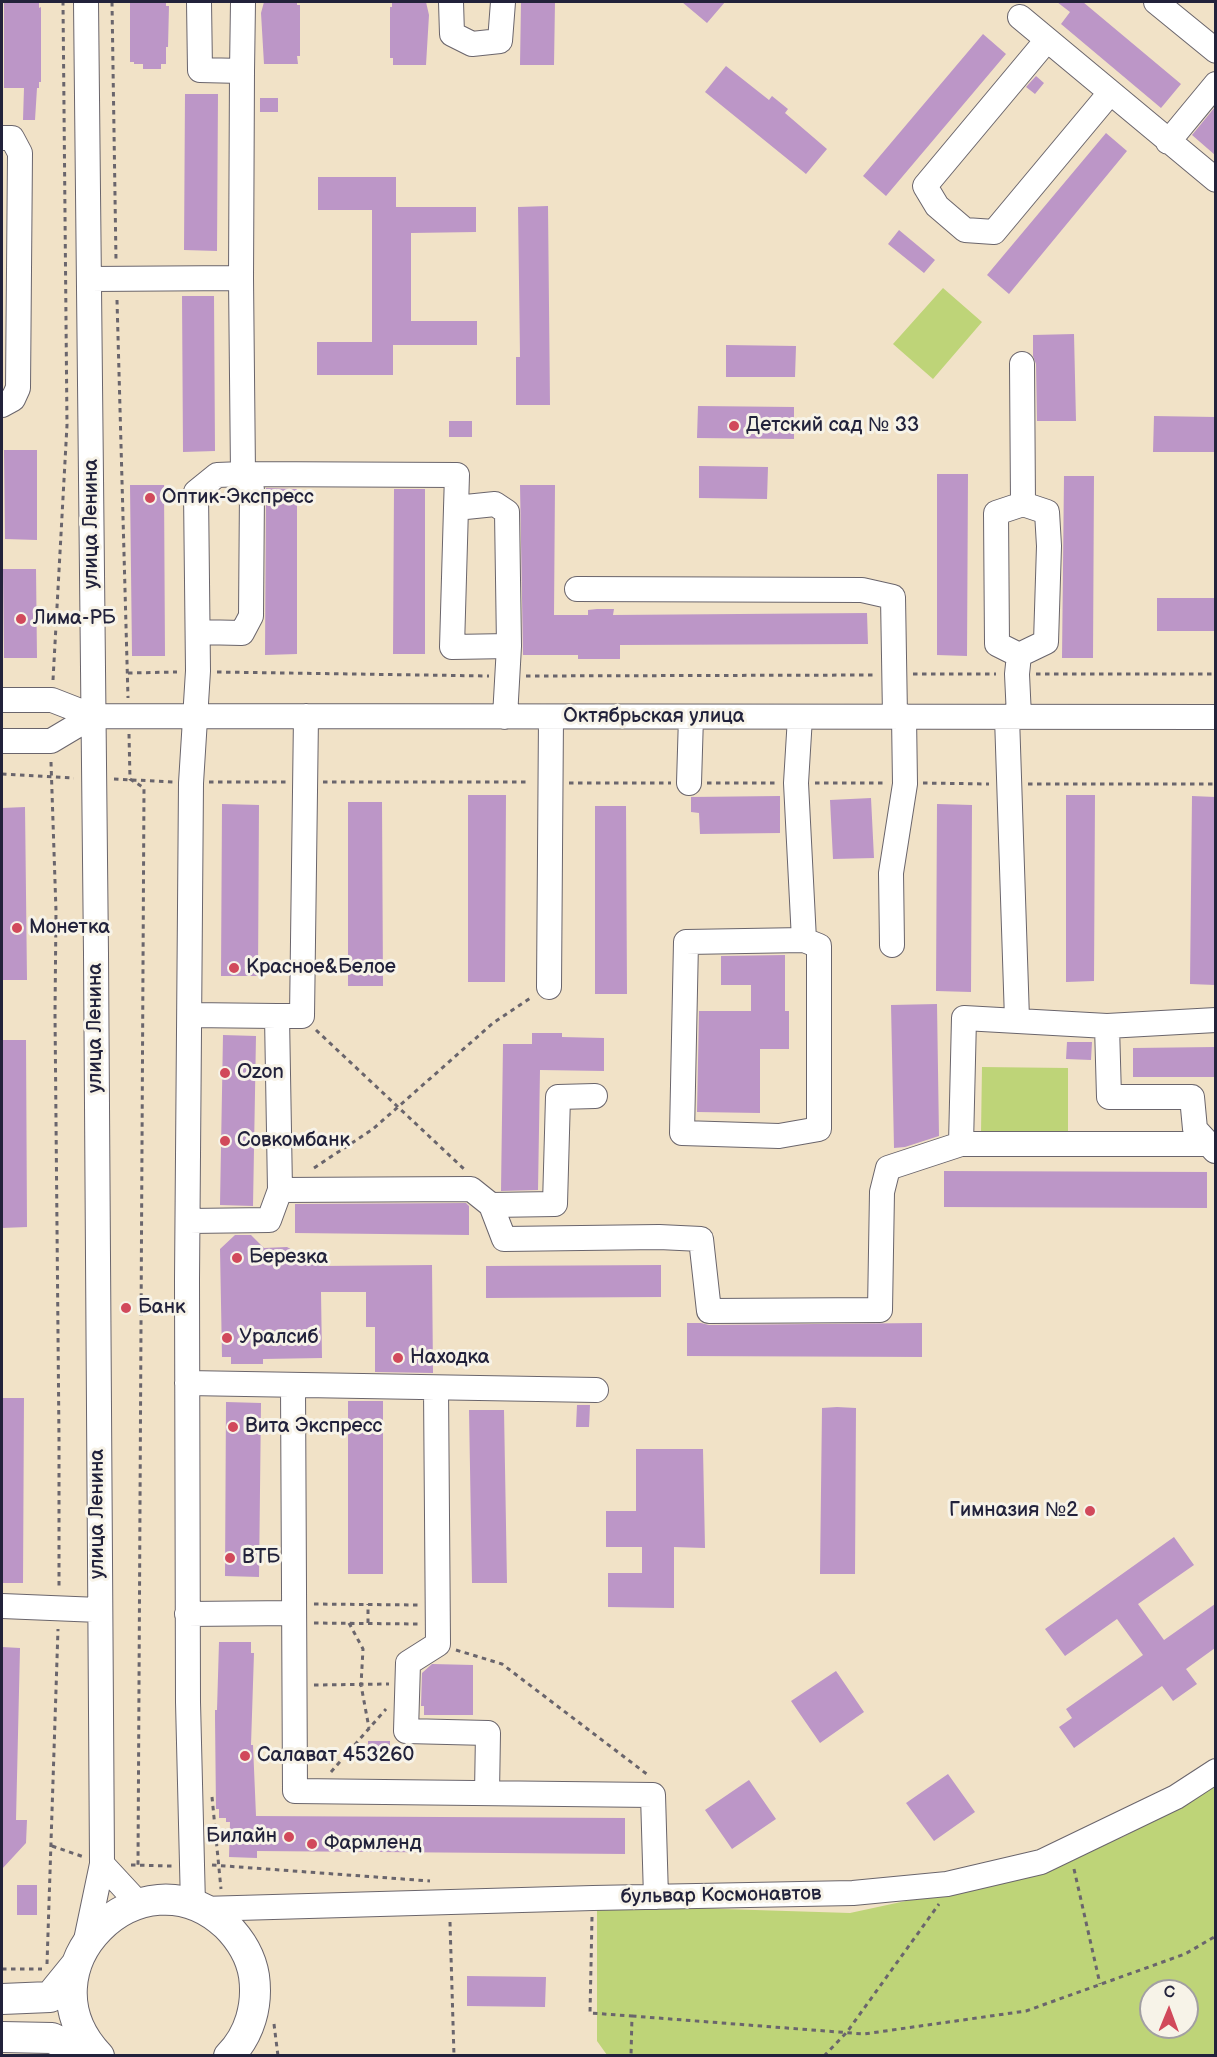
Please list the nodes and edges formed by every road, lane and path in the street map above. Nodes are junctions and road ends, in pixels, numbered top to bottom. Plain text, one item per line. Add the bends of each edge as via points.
1 (63, 2) edge
2 (86, 2) edge
3 (112, 2) edge
4 (199, 2) edge
5 (243, 2) edge
6 (451, 2) edge
7 (502, 2) edge
8 (1156, 2) edge
9 (1020, 18) dead end
10 (1047, 40) junction
11 (1215, 51) edge
12 (242, 70) junction
13 (1215, 84) edge
14 (1110, 93) junction
15 (2, 138) edge
16 (1168, 142) junction
17 (1215, 180) edge
18 (241, 278) junction
19 (90, 279) junction
20 (116, 279) junction
21 (1022, 364) dead end
22 (2, 405) edge
23 (243, 474) junction
24 (1023, 504) junction
25 (456, 508) junction
26 (577, 589) dead end
27 (198, 632) junction
28 (508, 646) junction
29 (1018, 665) junction
30 (198, 671) junction
31 (128, 673) junction
32 (894, 674) junction
33 (1215, 675) edge
34 (506, 676) junction
35 (2, 700) edge
36 (52, 700) junction
37 (195, 715) junction
38 (93, 716) junction
39 (306, 716) junction
40 (899, 716) junction
41 (128, 717) junction
42 (505, 717) junction
43 (551, 717) junction
44 (691, 717) junction
45 (800, 717) junction
46 (1013, 717) junction
47 (1215, 717) edge
48 (2, 741) edge
49 (51, 741) junction
50 (2, 774) edge
51 (51, 776) junction
52 (93, 779) junction
53 (130, 779) junction
54 (191, 783) junction
55 (688, 783) dead end
56 (804, 940) junction
57 (892, 945) dead end
58 (549, 987) joint
59 (190, 1015) junction
60 (277, 1016) junction
61 (302, 1016) junction
62 (1017, 1019) junction
63 (1215, 1020) edge
64 (1107, 1026) junction
65 (595, 1096) dead end
66 (398, 1107) junction
67 (961, 1144) junction
68 (1212, 1148) edge
69 (471, 1189) junction
70 (280, 1190) junction
71 (491, 1205) junction
72 (189, 1221) junction
73 (187, 1383) junction
74 (293, 1386) junction
75 (436, 1388) junction
76 (596, 1390) dead end
77 (368, 1604) junction
78 (2, 1606) edge
79 (58, 1608) junction
80 (99, 1610) junction
81 (294, 1613) junction
82 (187, 1614) junction
83 (349, 1623) junction
84 (368, 1623) junction
85 (437, 1624) junction
86 (407, 1684) junction
87 (361, 1685) junction
88 (294, 1686) junction
89 (369, 1728) junction
90 (1215, 1771) edge
91 (314, 1791) junction
92 (487, 1793) junction
93 (212, 1794) dead end
94 (652, 1795) junction
95 (52, 1845) junction
96 (1070, 1848) junction
97 (102, 1864) junction
98 (219, 1864) junction
99 (138, 1865) junction
100 (192, 1866) junction
101 (656, 1897) junction
102 (593, 1898) junction
103 (449, 1902) junction
104 (940, 1903) dead end
105 (139, 1904) junction
106 (206, 1907) junction
107 (1215, 1936) edge
108 (80, 1955) junction
109 (2, 1969) edge
110 (1100, 1984) junction
111 (2, 1999) edge
112 (272, 2016) dead end
113 (632, 2016) junction
114 (847, 2032) junction
115 (2, 2037) edge
116 (234, 2053) edge
117 (88, 2055) edge
118 (99, 2055) edge
119 (278, 2055) edge
120 (454, 2055) edge
121 (631, 2055) edge
122 (824, 2055) edge

1 - 36 path via 67,425
2 - 19 street, улица Ленина
3 - 20 path
4 - 12 street via 200,70
5 - 12 street
6 - 7 street via 452,34 472,44 500,41
8 - 11 street
9 - 10 street
10 - 14 street
10 - 14 street via 925,186 937,206 965,230 994,232
12 - 18 street
13 - 16 street
14 - 16 street
15 - 22 street via 12,138 20,153 18,388 13,399
16 - 17 street
18 - 20 street
18 - 23 street
19 - 20 street
19 - 38 street, улица Ленина
20 - 31 path
21 - 24 street
23 - 25 street via 457,475
23 - 27 street via 218,475 196,492
23 - 27 street via 252,490 251,616 242,633
24 - 29 street via 996,513 997,644
24 - 29 street via 1047,512 1049,546 1046,642
25 - 28 street via 495,504 507,512
25 - 28 street via 452,647
26 - 32 street via 862,590 893,597
27 - 30 street
28 - 34 street
29 - 32 path
29 - 33 path
29 - 46 street
30 - 31 path
30 - 34 path
30 - 37 street
31 - 41 path
32 - 34 path
32 - 40 street
34 - 42 street
35 - 36 street, Октябрьская улица
36 - 38 street, Октябрьская улица
37 - 39 street, Октябрьская улица
37 - 41 street, Октябрьская улица
37 - 54 street
38 - 41 street, Октябрьская улица
38 - 49 street
38 - 52 street, улица Ленина
39 - 42 street, Октябрьская улица
39 - 61 street
40 - 45 street, Октябрьская улица
40 - 46 street, Октябрьская улица
40 - 57 street via 905,784 891,873
41 - 53 path
42 - 43 street, Октябрьская улица
43 - 44 street, Октябрьская улица
43 - 58 street
44 - 45 street, Октябрьская улица
44 - 55 street
45 - 56 street via 796,783
46 - 47 street, Октябрьская улица
46 - 62 street
48 - 49 street
49 - 51 path
50 - 51 path
51 - 52 path
51 - 79 path via 56,910
52 - 53 path
52 - 80 street, улица Ленина
53 - 54 path
53 - 99 path via 144,788
54 - 59 street
56 - 56 street via 819,946 819,1129 779,1136 682,1133 686,942
58 - 66 path via 493,1023
59 - 60 street
59 - 72 street
60 - 61 street
60 - 70 street
61 - 66 path
62 - 64 street
62 - 67 street via 964,1018
63 - 64 street
64 - 68 street via 1109,1097 1192,1097 1195,1129
65 - 71 street via 558,1097 555,1204
66 - 69 path via 475,1179
66 - 70 path via 373,1129
67 - 68 street
67 - 71 street via 888,1168 882,1192 880,1310 709,1311 701,1239 504,1239
69 - 70 street
69 - 71 street
70 - 72 street via 269,1220
72 - 73 street
73 - 74 street
73 - 82 street
74 - 75 street
74 - 81 street
75 - 76 street
75 - 85 street
77 - 81 path
77 - 84 path
77 - 85 path
78 - 79 street
79 - 80 street
79 - 95 path
80 - 97 street, улица Ленина
81 - 82 street
81 - 83 path
81 - 88 street
82 - 100 street
83 - 84 path
83 - 87 path via 363,1648
84 - 85 path
85 - 86 street via 408,1663
85 - 94 path via 502,1664 652,1778
86 - 87 path
86 - 89 path
86 - 92 street via 406,1731 488,1733
87 - 88 path
87 - 89 path
88 - 91 street via 295,1791
89 - 91 path
90 - 96 street, бульвар Космонавтов via 1176,1797
91 - 92 street
92 - 94 street
93 - 98 path
94 - 101 street
95 - 97 path
95 - 109 path via 47,1969
96 - 101 street, бульвар Космонавтов via 1041,1862 947,1884 853,1893
96 - 110 path
97 - 99 path
97 - 105 street
97 - 108 street, улица Ленина
98 - 100 path
98 - 103 path via 447,1882
98 - 106 path
99 - 100 path
100 - 106 street
101 - 102 street, бульвар Космонавтов
102 - 103 street, бульвар Космонавтов
102 - 113 path via 590,2013
103 - 106 street, бульвар Космонавтов
103 - 120 path
104 - 114 path
105 - 106 main road via 172,1901
105 - 108 main road via 99,1927
106 - 116 main road via 234,1933 253,1970 254,2011
107 - 110 path via 1185,1954
108 - 111 main road via 50,1997
108 - 118 main road, улица Ленина via 72,1992 76,2019 88,2044
110 - 114 path via 1026,2011 864,2034
112 - 119 path
113 - 114 path
113 - 121 path
114 - 122 path
115 - 117 main road via 52,2038

